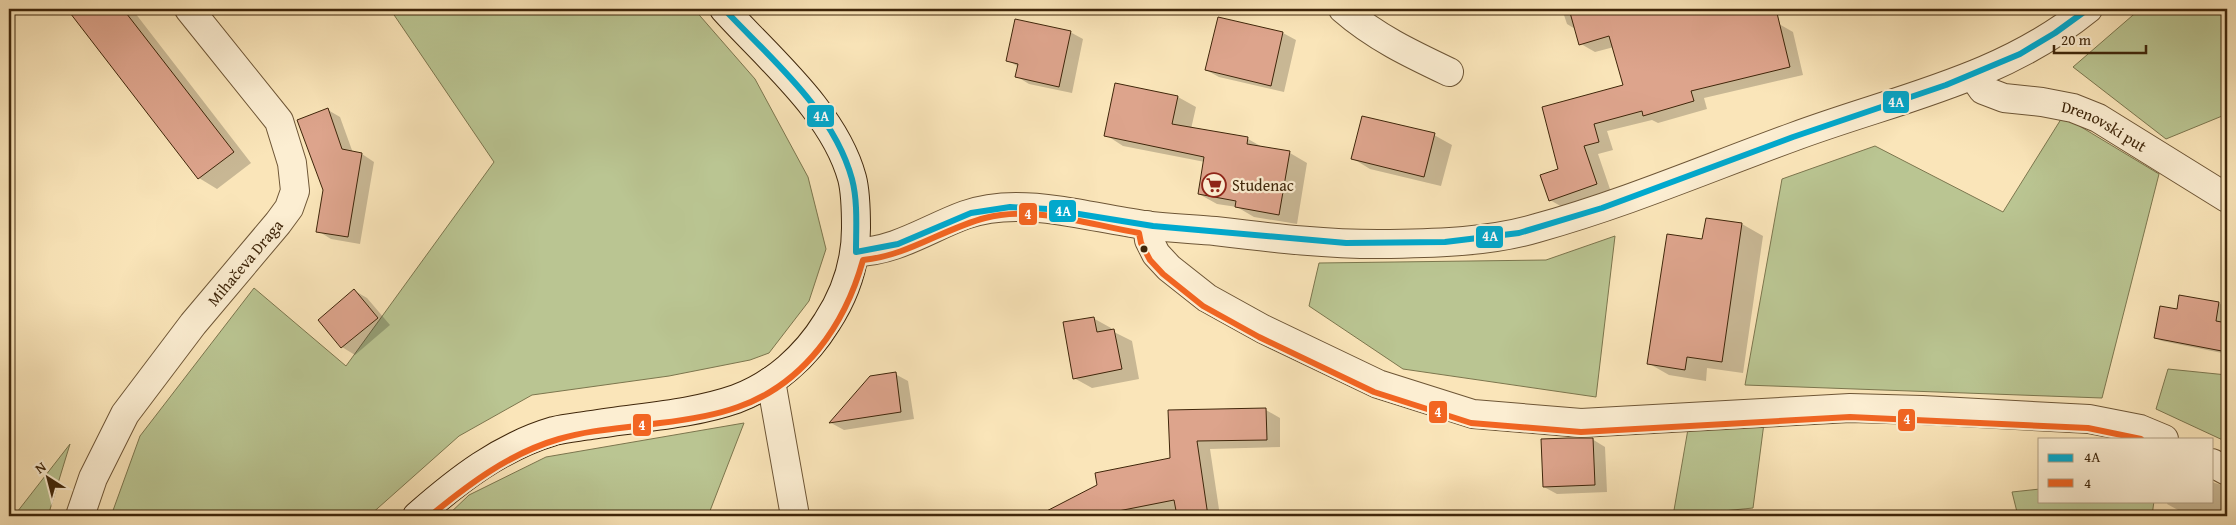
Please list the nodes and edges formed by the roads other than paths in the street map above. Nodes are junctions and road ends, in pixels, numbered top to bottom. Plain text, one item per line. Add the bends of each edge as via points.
1 (189, 9) edge
2 (724, 9) edge
3 (1343, 9) edge
4 (2088, 9) edge
5 (1449, 72) dead end
6 (1973, 76) junction
7 (2227, 198) edge
8 (1147, 225) junction
9 (856, 252) junction
10 (771, 381) junction
11 (2162, 438) edge
12 (2214, 463) edge
13 (2227, 471) edge
14 (80, 516) edge
15 (417, 516) edge
16 (795, 516) edge

1 - 14 street, Mihačeva Draga via 279,122 290,156 295,191 278,224 193,324 125,414 93,478
2 - 9 street via 812,104 838,146 852,178
3 - 5 street via 1383,39
4 - 6 street via 2038,44
6 - 7 street, Drenovski put via 1984,90 2004,98 2073,108 2098,118
6 - 8 street via 1535,229 1474,240 1389,244 1314,242
8 - 9 street via 1047,208 987,209 947,222 890,248
8 - 11 street via 1149,240 1156,254 1207,298 1263,329 1378,384 1473,414 1581,424 1850,408 1922,410 2089,419 2140,429
9 - 10 street via 838,306 817,338
10 - 15 street via 737,398 700,408 556,430 520,442 479,467
10 - 16 street
12 - 13 street

